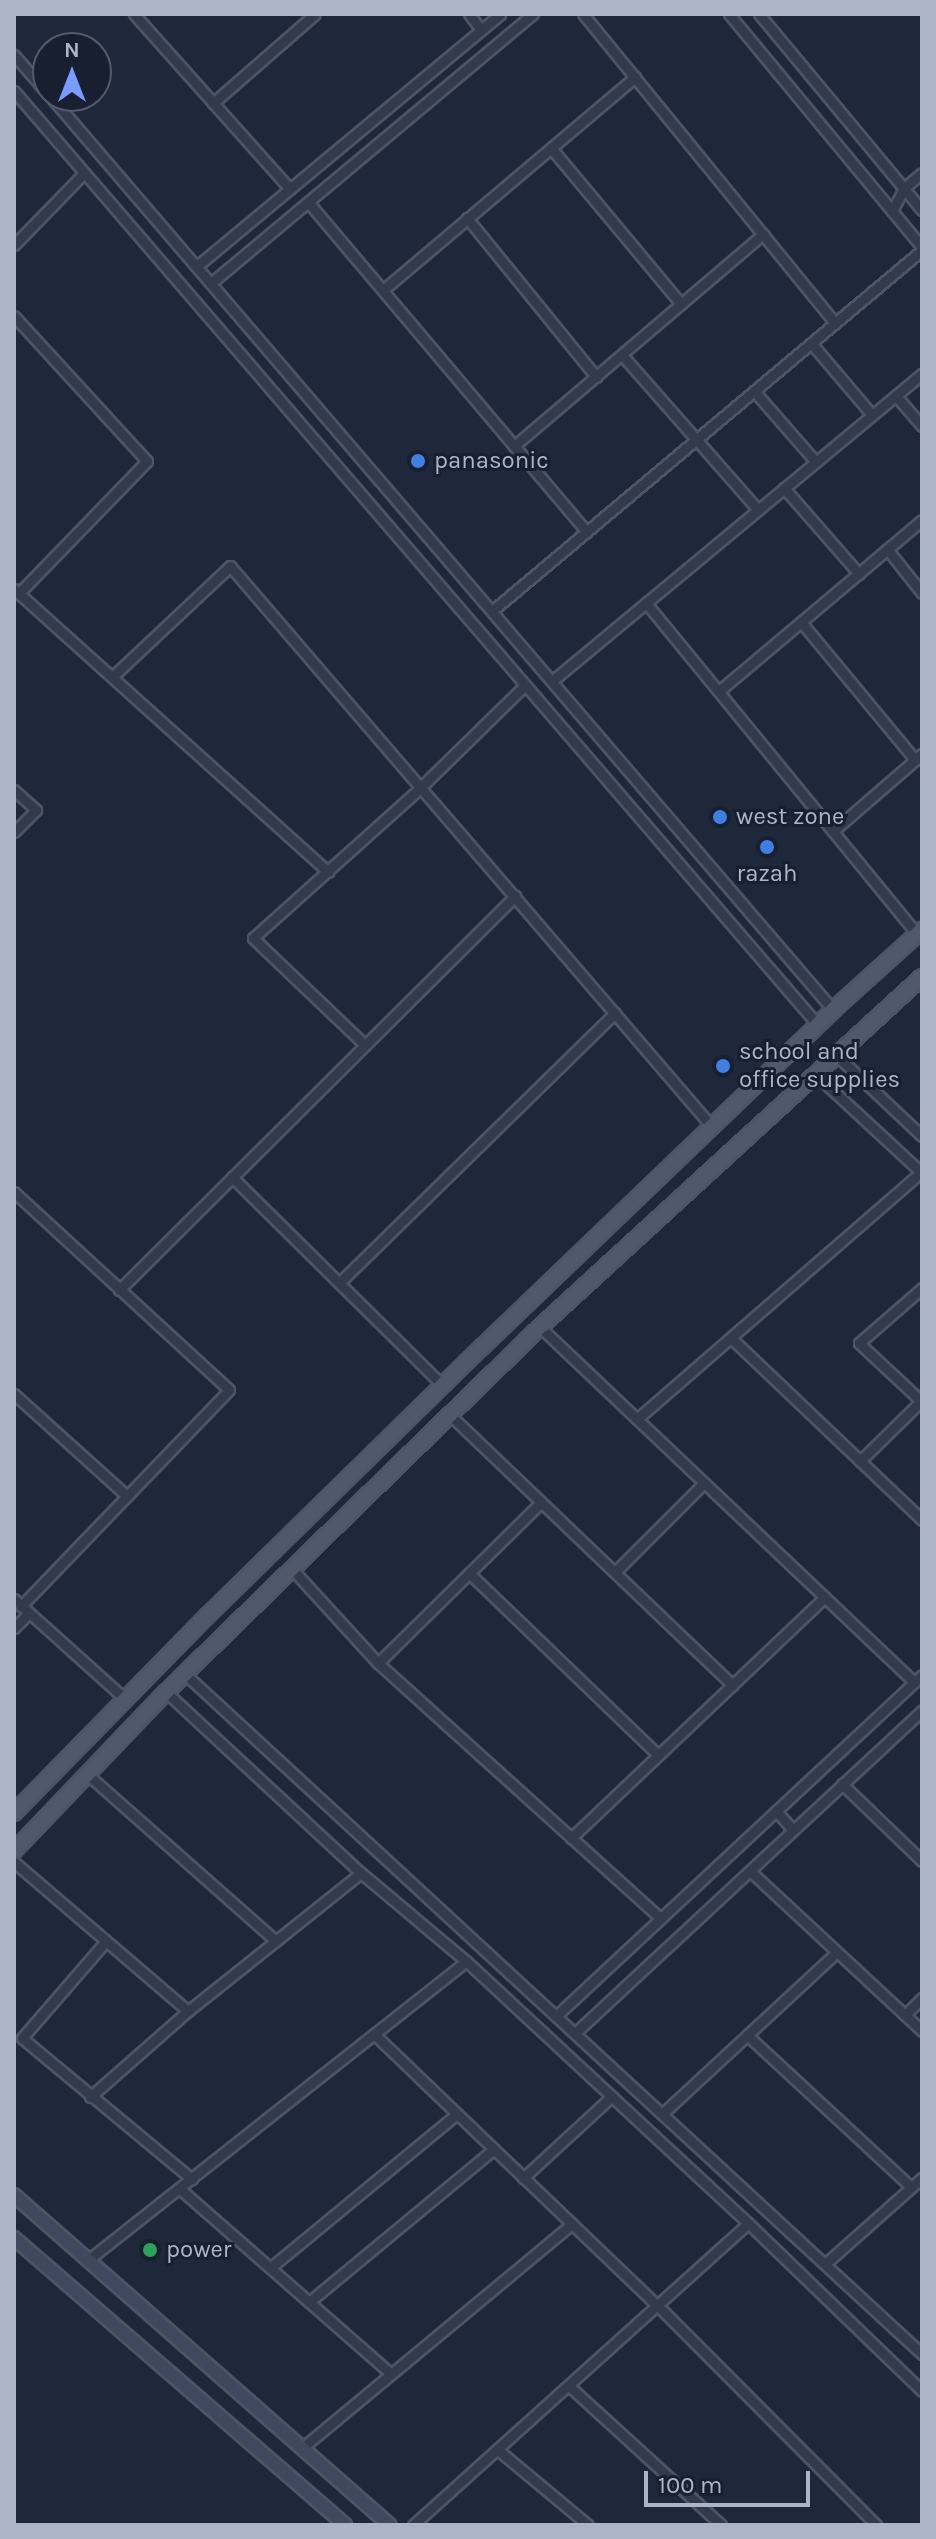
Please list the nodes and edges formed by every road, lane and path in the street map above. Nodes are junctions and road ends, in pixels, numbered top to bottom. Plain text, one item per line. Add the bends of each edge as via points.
1 (315, 14) edge
2 (469, 14) edge
3 (500, 14) edge
4 (533, 14) edge
5 (583, 14) edge
6 (729, 14) edge
7 (759, 14) edge
8 (139, 16) edge
9 (481, 30) junction
10 (14, 55) edge
11 (32, 76) edge
12 (635, 77) junction
13 (14, 91) edge
14 (213, 103) junction
15 (64, 112) edge
16 (551, 148) junction
17 (84, 173) junction
18 (922, 173) edge
19 (904, 188) junction
20 (290, 189) junction
21 (308, 202) junction
22 (920, 205) edge
23 (892, 211) junction
24 (467, 218) junction
25 (763, 234) junction
26 (14, 245) edge
27 (922, 249) edge
28 (197, 266) junction
29 (211, 283) junction
30 (383, 290) junction
31 (681, 304) junction
32 (14, 316) edge
33 (835, 323) junction
34 (811, 343) junction
35 (622, 355) junction
36 (922, 374) edge
37 (596, 377) junction
38 (754, 391) junction
39 (896, 396) junction
40 (872, 415) junction
41 (922, 426) edge
42 (696, 440) junction
43 (514, 446) junction
44 (816, 462) junction
45 (784, 488) junction
46 (758, 510) junction
47 (922, 520) edge
48 (587, 532) junction
49 (887, 549) junction
50 (859, 574) junction
51 (17, 591) edge
52 (922, 593) edge
53 (646, 603) junction
54 (492, 611) junction
55 (801, 622) junction
56 (112, 677) junction
57 (552, 681) junction
58 (525, 685) junction
59 (719, 691) junction
60 (919, 757) edge
61 (421, 787) junction
62 (14, 790) edge
63 (833, 831) junction
64 (14, 832) edge
65 (328, 872) junction
66 (515, 896) junction
67 (920, 932) edge
68 (922, 977) edge
69 (833, 1010) junction
70 (615, 1013) junction
71 (818, 1025) junction
72 (365, 1045) junction
73 (836, 1055) junction
74 (815, 1074) junction
75 (713, 1128) junction
76 (922, 1136) edge
77 (921, 1173) edge
78 (232, 1177) junction
79 (14, 1192) edge
80 (339, 1283) junction
81 (922, 1288) edge
82 (119, 1290) junction
83 (540, 1327) junction
84 (731, 1338) junction
85 (443, 1386) junction
86 (14, 1394) edge
87 (922, 1400) edge
88 (450, 1415) junction
89 (637, 1419) junction
90 (860, 1461) junction
91 (704, 1483) junction
92 (127, 1496) junction
93 (541, 1502) junction
94 (921, 1517) edge
95 (293, 1570) junction
96 (615, 1572) junction
97 (469, 1573) junction
98 (825, 1597) junction
99 (21, 1606) edge
100 (14, 1628) edge
101 (378, 1663) junction
102 (185, 1674) junction
103 (918, 1678) edge
104 (733, 1685) junction
105 (166, 1692) junction
106 (125, 1699) junction
107 (922, 1710) edge
108 (658, 1755) junction
109 (87, 1774) junction
110 (842, 1784) junction
111 (776, 1811) junction
112 (14, 1813) edge
113 (793, 1830) junction
114 (571, 1838) junction
115 (14, 1851) edge
116 (922, 1861) edge
117 (14, 1862) edge
118 (750, 1871) junction
119 (361, 1873) junction
120 (660, 1918) junction
121 (106, 1941) junction
122 (276, 1941) junction
123 (837, 1952) junction
124 (466, 1961) junction
125 (922, 1998) edge
126 (188, 2011) junction
127 (905, 2015) junction
128 (556, 2016) junction
129 (922, 2031) edge
130 (575, 2033) junction
131 (375, 2035) junction
132 (747, 2035) junction
133 (90, 2097) junction
134 (611, 2097) junction
135 (457, 2114) junction
136 (662, 2114) junction
137 (494, 2149) junction
138 (523, 2178) junction
139 (922, 2178) edge
140 (192, 2179) junction
141 (911, 2187) junction
142 (180, 2189) junction
143 (14, 2195) edge
144 (748, 2223) junction
145 (572, 2224) junction
146 (14, 2238) edge
147 (88, 2260) junction
148 (825, 2264) junction
149 (270, 2268) junction
150 (309, 2302) junction
151 (659, 2307) junction
152 (921, 2351) edge
153 (390, 2373) junction
154 (569, 2386) junction
155 (922, 2391) edge
156 (302, 2448) junction
157 (498, 2450) junction
158 (345, 2525) edge
159 (389, 2525) edge
160 (413, 2525) edge
161 (588, 2525) edge
162 (721, 2525) edge
163 (876, 2525) edge

1 - 14 street
2 - 9 street
3 - 9 street
4 - 21 street
5 - 12 street
6 - 23 street
7 - 19 street
8 - 14 street
9 - 20 street
10 - 11 street
12 - 16 street
12 - 25 street
13 - 17 street
14 - 20 street
15 - 28 street
16 - 24 street
16 - 31 street
17 - 26 street
17 - 58 street
18 - 19 street
19 - 22 street
19 - 23 street
20 - 28 street
21 - 29 street
21 - 30 street
22 - 23 street
23 - 27 street
24 - 30 street
24 - 37 street
25 - 31 street
25 - 33 street
27 - 33 street
28 - 29 street
29 - 54 street
30 - 43 street
31 - 35 street
32 - 51 street via 147,461
33 - 34 street
34 - 38 street
34 - 40 street
35 - 37 street
35 - 42 street
36 - 39 street
37 - 43 street
38 - 42 street
38 - 44 street
39 - 40 street
39 - 41 street
40 - 44 street
42 - 46 street
42 - 48 street
43 - 48 street
44 - 45 street
45 - 46 street
45 - 50 street
46 - 53 street
47 - 49 street
48 - 54 street
49 - 50 street
49 - 52 street
50 - 55 street
51 - 56 street
53 - 57 street
53 - 59 street
54 - 57 street
55 - 59 street
55 - 60 street
56 - 61 street via 230,566
56 - 65 street
57 - 69 street
58 - 61 street
58 - 71 street
59 - 63 street
60 - 63 street
61 - 65 street
61 - 66 street
62 - 64 street via 36,810
63 - 67 street
65 - 72 street via 253,938
66 - 70 street
66 - 72 street
67 - 69 main road
68 - 73 main road
69 - 71 main road
70 - 75 street
70 - 80 street
71 - 75 main road
72 - 78 street
73 - 74 main road
73 - 76 street
74 - 77 street
74 - 83 main road
75 - 85 main road
77 - 84 street
78 - 80 street
78 - 82 street
79 - 82 street
80 - 85 street
81 - 87 street via 859,1343
82 - 92 street via 229,1390
83 - 88 main road
83 - 89 street
84 - 89 street
84 - 90 street
85 - 106 main road
86 - 92 street
87 - 90 street
88 - 93 street
88 - 95 main road
89 - 91 street
90 - 94 street
91 - 96 street
91 - 98 street
92 - 99 street
93 - 96 street
93 - 97 street
95 - 101 street
95 - 102 main road
96 - 104 street
97 - 101 street
97 - 108 street
98 - 103 street
98 - 104 street
99 - 100 street
99 - 106 street
101 - 114 street
102 - 105 main road
102 - 128 street
103 - 111 street
104 - 108 street
105 - 109 main road
105 - 119 street
106 - 112 main road
107 - 110 street
108 - 114 street
109 - 115 main road
109 - 122 street
110 - 113 street
110 - 116 street
111 - 113 street
111 - 120 street
113 - 118 street
114 - 120 street
117 - 121 street
118 - 123 street
118 - 130 street
119 - 122 street
119 - 124 street
120 - 128 street
121 - 126 street
121 - 133 street via 22,2038
122 - 126 street
123 - 127 street
123 - 132 street
124 - 131 street
124 - 134 street
125 - 127 street
126 - 133 street
127 - 129 street
128 - 130 street
130 - 136 street
131 - 135 street
131 - 140 street
132 - 136 street
132 - 141 street
133 - 140 street
134 - 138 street
134 - 144 street
135 - 137 street
135 - 149 street
136 - 148 street
137 - 138 street
137 - 150 street
138 - 145 street
139 - 141 street
140 - 142 street
141 - 148 street
142 - 147 street
142 - 149 street
143 - 147 main road
144 - 151 street
144 - 155 street
145 - 151 street
145 - 153 street
146 - 158 main road
147 - 156 main road
148 - 152 street
149 - 150 street
150 - 153 street
151 - 154 street
151 - 163 street
153 - 156 street
154 - 157 street
154 - 162 street
156 - 159 main road
157 - 160 street
157 - 161 street

